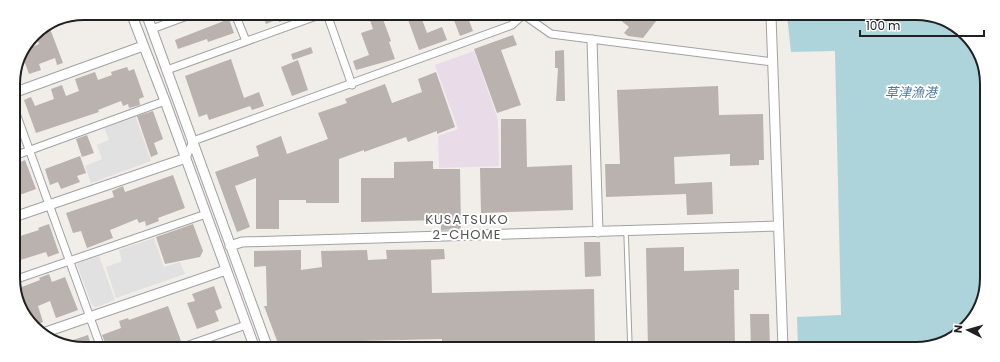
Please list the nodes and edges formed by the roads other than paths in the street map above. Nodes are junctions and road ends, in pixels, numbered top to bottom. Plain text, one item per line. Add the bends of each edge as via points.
1 (134, 20) edge
2 (149, 20) edge
3 (178, 20) edge
4 (237, 20) edge
5 (305, 20) edge
6 (329, 20) edge
7 (518, 20) edge
8 (531, 20) edge
9 (771, 20) edge
10 (152, 29) junction
11 (592, 40) junction
12 (246, 41) junction
13 (143, 46) junction
14 (773, 62) junction
15 (167, 70) junction
16 (352, 85) junction
17 (20, 90) edge
18 (165, 101) junction
19 (20, 124) edge
20 (193, 142) junction
21 (30, 150) junction
22 (20, 154) edge
23 (186, 158) junction
24 (50, 204) junction
25 (206, 214) junction
26 (20, 215) edge
27 (778, 226) junction
28 (626, 231) junction
29 (598, 232) junction
30 (230, 246) junction
31 (69, 260) junction
32 (226, 270) junction
33 (20, 278) edge
34 (90, 316) junction
35 (246, 325) junction
36 (49, 331) edge
37 (99, 342) edge
38 (197, 342) edge
39 (252, 342) edge
40 (266, 342) edge
41 (630, 342) edge
42 (783, 342) edge

1 - 13 street
2 - 10 street
3 - 10 street
4 - 12 street
5 - 12 street
6 - 16 street
7 - 16 street via 512,25
8 - 11 street via 551,34
9 - 14 street
10 - 15 street
11 - 14 street
11 - 29 street
12 - 15 street
13 - 17 street
13 - 18 street
14 - 27 street
15 - 20 street
16 - 20 street
18 - 21 street
18 - 23 street
19 - 21 street
20 - 23 street
20 - 30 street
21 - 22 street
21 - 24 street
23 - 24 street
23 - 25 street
24 - 26 street
24 - 31 street
25 - 31 street
25 - 32 street
27 - 28 street
27 - 42 street
28 - 29 street
28 - 41 lane
29 - 30 street via 242,242
30 - 40 street
31 - 33 street
31 - 34 street
32 - 34 street
32 - 35 street
34 - 36 street
34 - 37 street
35 - 38 street
35 - 39 street

